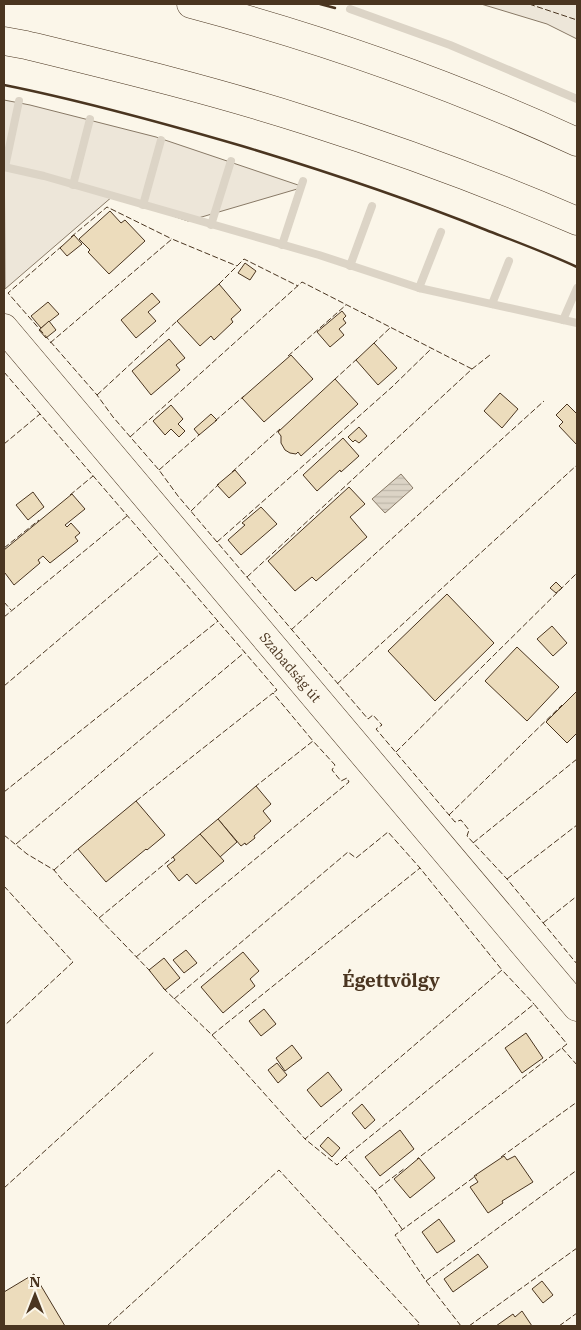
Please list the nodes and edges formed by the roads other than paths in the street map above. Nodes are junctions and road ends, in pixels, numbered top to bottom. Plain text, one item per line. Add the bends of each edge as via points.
1 (191, 4) edge
2 (4, 41) edge
3 (577, 142) edge
4 (577, 221) edge
5 (4, 328) edge
6 (577, 1007) edge

1 - 3 main road via 237,16 442,85
2 - 4 main road via 166,80 306,120 497,187
5 - 6 main road, Szabadság út

